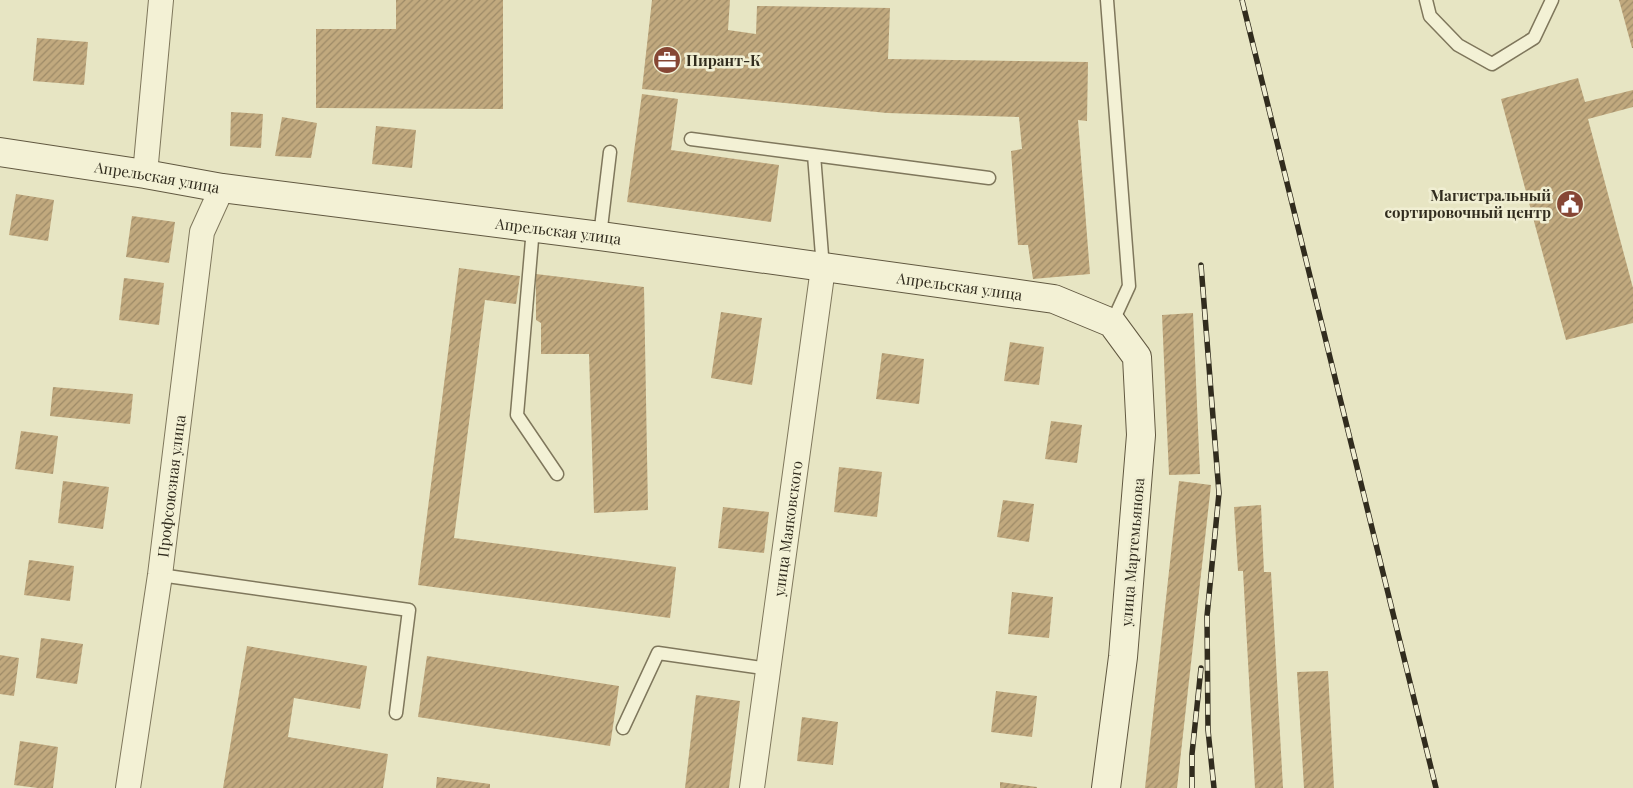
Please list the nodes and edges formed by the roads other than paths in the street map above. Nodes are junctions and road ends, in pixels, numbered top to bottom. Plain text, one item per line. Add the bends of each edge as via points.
1 (161, 0) edge
2 (1107, 0) edge
3 (1426, 0) edge
4 (1552, 0) edge
5 (691, 140) dead end
6 (0, 152) edge
7 (610, 152) dead end
8 (814, 155) junction
9 (145, 174) junction
10 (988, 178) dead end
11 (222, 188) junction
12 (533, 228) junction
13 (600, 236) junction
14 (823, 268) junction
15 (1112, 323) junction
16 (557, 474) dead end
17 (160, 575) junction
18 (769, 669) junction
19 (396, 713) dead end
20 (624, 728) dead end
21 (128, 788) edge
22 (752, 788) edge
23 (1106, 788) edge

1 - 9 street
2 - 15 lane via 1129,286
3 - 4 lane via 1430,16 1458,45 1492,64 1534,38
5 - 8 lane
6 - 9 street, Апрельская улица
7 - 13 lane
8 - 10 lane
8 - 14 lane
9 - 11 street, Апрельская улица
11 - 12 street, Апрельская улица
11 - 17 street, Профсоюзная улица via 202,232
12 - 13 street, Апрельская улица
12 - 16 lane via 517,415
13 - 14 street, Апрельская улица
14 - 15 street, Апрельская улица via 1054,298
14 - 18 street, улица Маяковского
15 - 23 street, улица Мартемьянова via 1137,357 1142,435 1123,657
17 - 19 lane via 409,610
17 - 21 street, Профсоюзная улица
18 - 20 lane via 658,653
18 - 22 street, улица Маяковского

